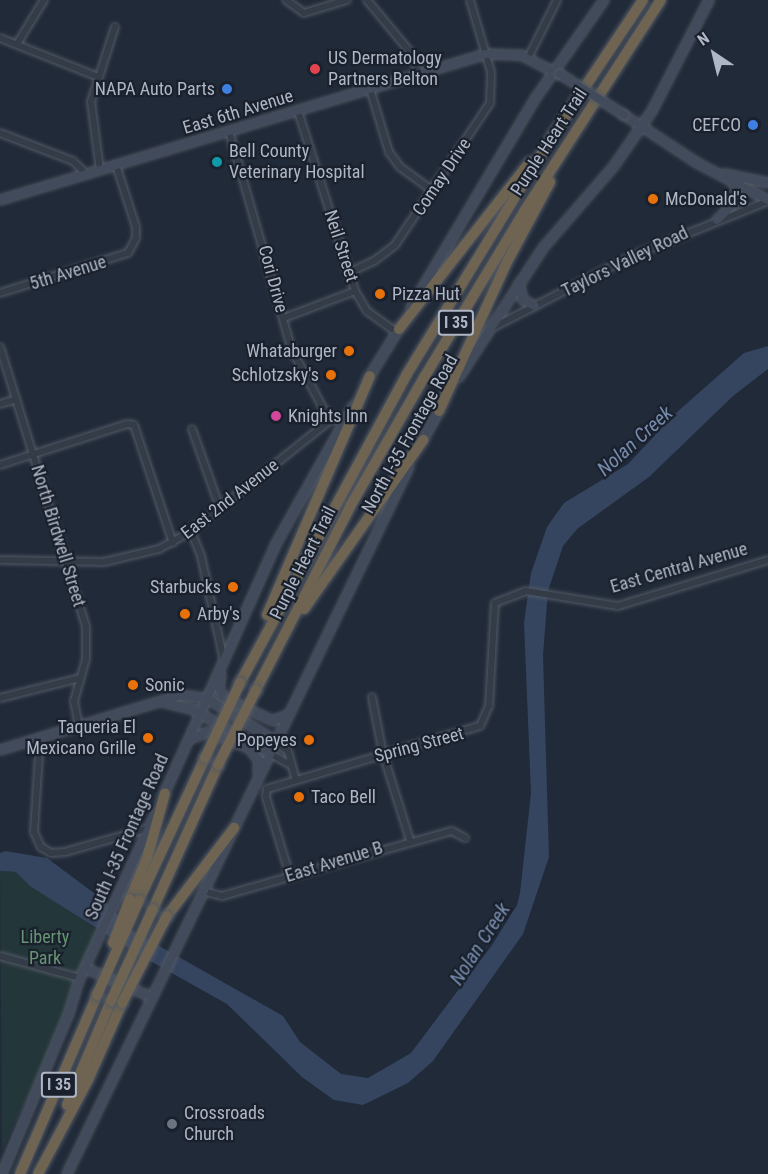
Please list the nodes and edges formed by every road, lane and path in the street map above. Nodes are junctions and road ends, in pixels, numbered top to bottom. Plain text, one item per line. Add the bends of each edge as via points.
1 (44, 0) edge
2 (285, 0) edge
3 (347, 0) edge
4 (367, 0) edge
5 (470, 0) edge
6 (557, 0) edge
7 (604, 0) edge
8 (643, 0) edge
9 (661, 0) edge
10 (709, 0) edge
11 (115, 27) dead end
12 (0, 38) edge
13 (17, 44) junction
14 (486, 54) junction
15 (528, 58) junction
16 (557, 73) junction
17 (419, 74) junction
18 (96, 76) junction
19 (370, 89) junction
20 (297, 111) junction
21 (578, 127) junction
22 (641, 127) junction
23 (229, 131) junction
24 (0, 133) edge
25 (553, 135) junction
26 (117, 165) junction
27 (100, 170) junction
28 (716, 172) junction
29 (86, 174) junction
30 (733, 182) junction
31 (768, 183) edge
32 (433, 191) junction
33 (0, 200) edge
34 (768, 200) edge
35 (717, 220) junction
36 (348, 273) junction
37 (519, 283) junction
38 (355, 291) junction
39 (0, 293) edge
40 (535, 306) junction
41 (284, 318) junction
42 (398, 331) junction
43 (486, 332) junction
44 (0, 347) edge
45 (370, 376) junction
46 (16, 399) junction
47 (0, 404) edge
48 (439, 411) junction
49 (332, 419) junction
50 (342, 423) junction
51 (192, 429) dead end
52 (423, 440) junction
53 (33, 456) junction
54 (0, 465) edge
55 (220, 508) junction
56 (191, 531) junction
57 (173, 543) junction
58 (0, 560) edge
59 (768, 560) edge
60 (67, 562) junction
61 (495, 603) joint
62 (252, 659) junction
63 (271, 659) junction
64 (224, 661) junction
65 (80, 678) junction
66 (372, 697) dead end
67 (0, 698) edge
68 (208, 699) junction
69 (162, 702) junction
70 (201, 713) junction
71 (288, 714) junction
72 (79, 727) junction
73 (39, 739) junction
74 (190, 739) junction
75 (274, 740) junction
76 (0, 750) edge
77 (268, 752) junction
78 (383, 754) junction
79 (292, 766) junction
80 (295, 778) junction
81 (252, 789) junction
82 (165, 793) junction
83 (149, 828) junction
84 (234, 828) junction
85 (465, 838) dead end
86 (410, 840) junction
87 (290, 876) junction
88 (203, 891) junction
89 (135, 900) junction
90 (0, 956) edge
91 (87, 963) junction
92 (80, 978) junction
93 (151, 997) junction
94 (116, 1002) junction
95 (2, 1174) edge
96 (20, 1174) edge
97 (37, 1174) edge
98 (67, 1174) edge

1 - 13 street
2 - 3 street via 304,13
4 - 17 street via 411,53
5 - 14 street, Comay Drive
6 - 15 street
7 - 16 main road
8 - 25 highway, Purple Heart Trail / I 35
9 - 21 highway, Purple Heart Trail / I 35
10 - 22 main road, North I-35 Frontage Road
11 - 18 street
12 - 13 street
13 - 18 street
14 - 15 main road, East 6th Avenue via 505,52
14 - 17 main road, East 6th Avenue
14 - 32 street, Comay Drive via 492,82 490,103
15 - 16 main road, East 6th Avenue
16 - 22 main road, East 6th Avenue, bridge
16 - 42 main road
17 - 19 main road, East 6th Avenue
18 - 27 street via 91,102
19 - 20 main road, East 6th Avenue
19 - 32 street via 389,152 400,166
20 - 23 main road, East 6th Avenue
20 - 36 street, Neil Street
21 - 48 highway via 507,262
21 - 63 highway, Purple Heart Trail / I 35 via 425,376 351,505
22 - 28 main road, East 6th Avenue
22 - 37 main road, North I-35 Frontage Road
23 - 26 main road, East 6th Avenue
23 - 41 street, Cori Drive
24 - 29 street via 73,160
25 - 42 highway
25 - 62 highway, Purple Heart Trail / I 35 via 407,374
26 - 27 main road, East 6th Avenue
26 - 39 street, 5th Avenue via 136,227 133,246 119,258
27 - 29 main road, East 6th Avenue
28 - 30 main road, East 6th Avenue
28 - 31 main road
29 - 33 main road, East 6th Avenue
30 - 34 main road, East 6th Avenue
30 - 35 main road via 737,193 734,203
32 - 36 street, Comay Drive via 385,255
34 - 35 street, Taylors Valley Road
35 - 40 street, Taylors Valley Road via 635,254
36 - 38 street, Neil Street
37 - 40 main road via 523,300
37 - 43 main road, North I-35 Frontage Road
38 - 41 street
38 - 42 street, Neil Street via 367,311
40 - 43 street, Taylors Valley Road
41 - 49 street, Cori Drive via 296,361
42 - 45 main road
43 - 48 main road, North I-35 Frontage Road
44 - 46 street, North Birdwell Street
45 - 50 main road
45 - 62 highway
46 - 47 street
46 - 53 street, North Birdwell Street
48 - 52 main road, North I-35 Frontage Road
49 - 50 street
49 - 55 street, East 2nd Avenue
50 - 64 main road via 293,509
51 - 55 street
52 - 63 highway via 345,547
52 - 71 main road, North I-35 Frontage Road
53 - 54 street
53 - 57 street via 134,425
53 - 60 street, North Birdwell Street
55 - 56 street, East 2nd Avenue
56 - 57 street, East 2nd Avenue
56 - 64 street via 201,556
57 - 60 street, East 2nd Avenue via 126,559
58 - 60 street, East 2nd Avenue
59 - 61 street, East Central Avenue via 618,606 526,591
60 - 65 street, North Birdwell Street via 87,627 88,644
61 - 78 street, Spring Street via 489,706 480,726
62 - 89 highway, Purple Heart Trail / I 35, bridge
63 - 94 highway, Purple Heart Trail / I 35, bridge via 218,765
64 - 68 main road
64 - 71 main road via 219,687 223,697 273,721
65 - 67 street
65 - 72 street, North Birdwell Street via 74,701
66 - 78 street
68 - 69 main road via 181,695
68 - 70 main road
68 - 75 main road
69 - 70 main road
69 - 72 main road
70 - 74 main road, South I-35 Frontage Road
70 - 77 main road
71 - 75 main road, North I-35 Frontage Road
72 - 73 main road
73 - 76 main road
73 - 83 street via 34,832 41,847 65,852
74 - 81 main road via 208,732 249,748 259,761
74 - 82 main road, South I-35 Frontage Road
75 - 77 main road, North I-35 Frontage Road
75 - 79 street via 288,751
77 - 79 street
77 - 81 main road
78 - 80 street, Spring Street
78 - 86 street
79 - 80 street
80 - 87 street, Spring Street via 270,786 266,797
81 - 84 main road
82 - 83 main road, South I-35 Frontage Road
82 - 89 highway
83 - 91 main road, South I-35 Frontage Road
84 - 88 main road
84 - 94 highway, bridge via 167,916
85 - 86 street, East Avenue B via 452,831
86 - 87 street, East Avenue B
87 - 88 street, East Avenue B via 222,896
88 - 93 main road
89 - 96 highway, I 35, bridge
90 - 92 street
91 - 92 main road, South I-35 Frontage Road
91 - 93 main road
92 - 95 main road, South I-35 Frontage Road
93 - 98 main road
94 - 97 highway, Purple Heart Trail / I 35

